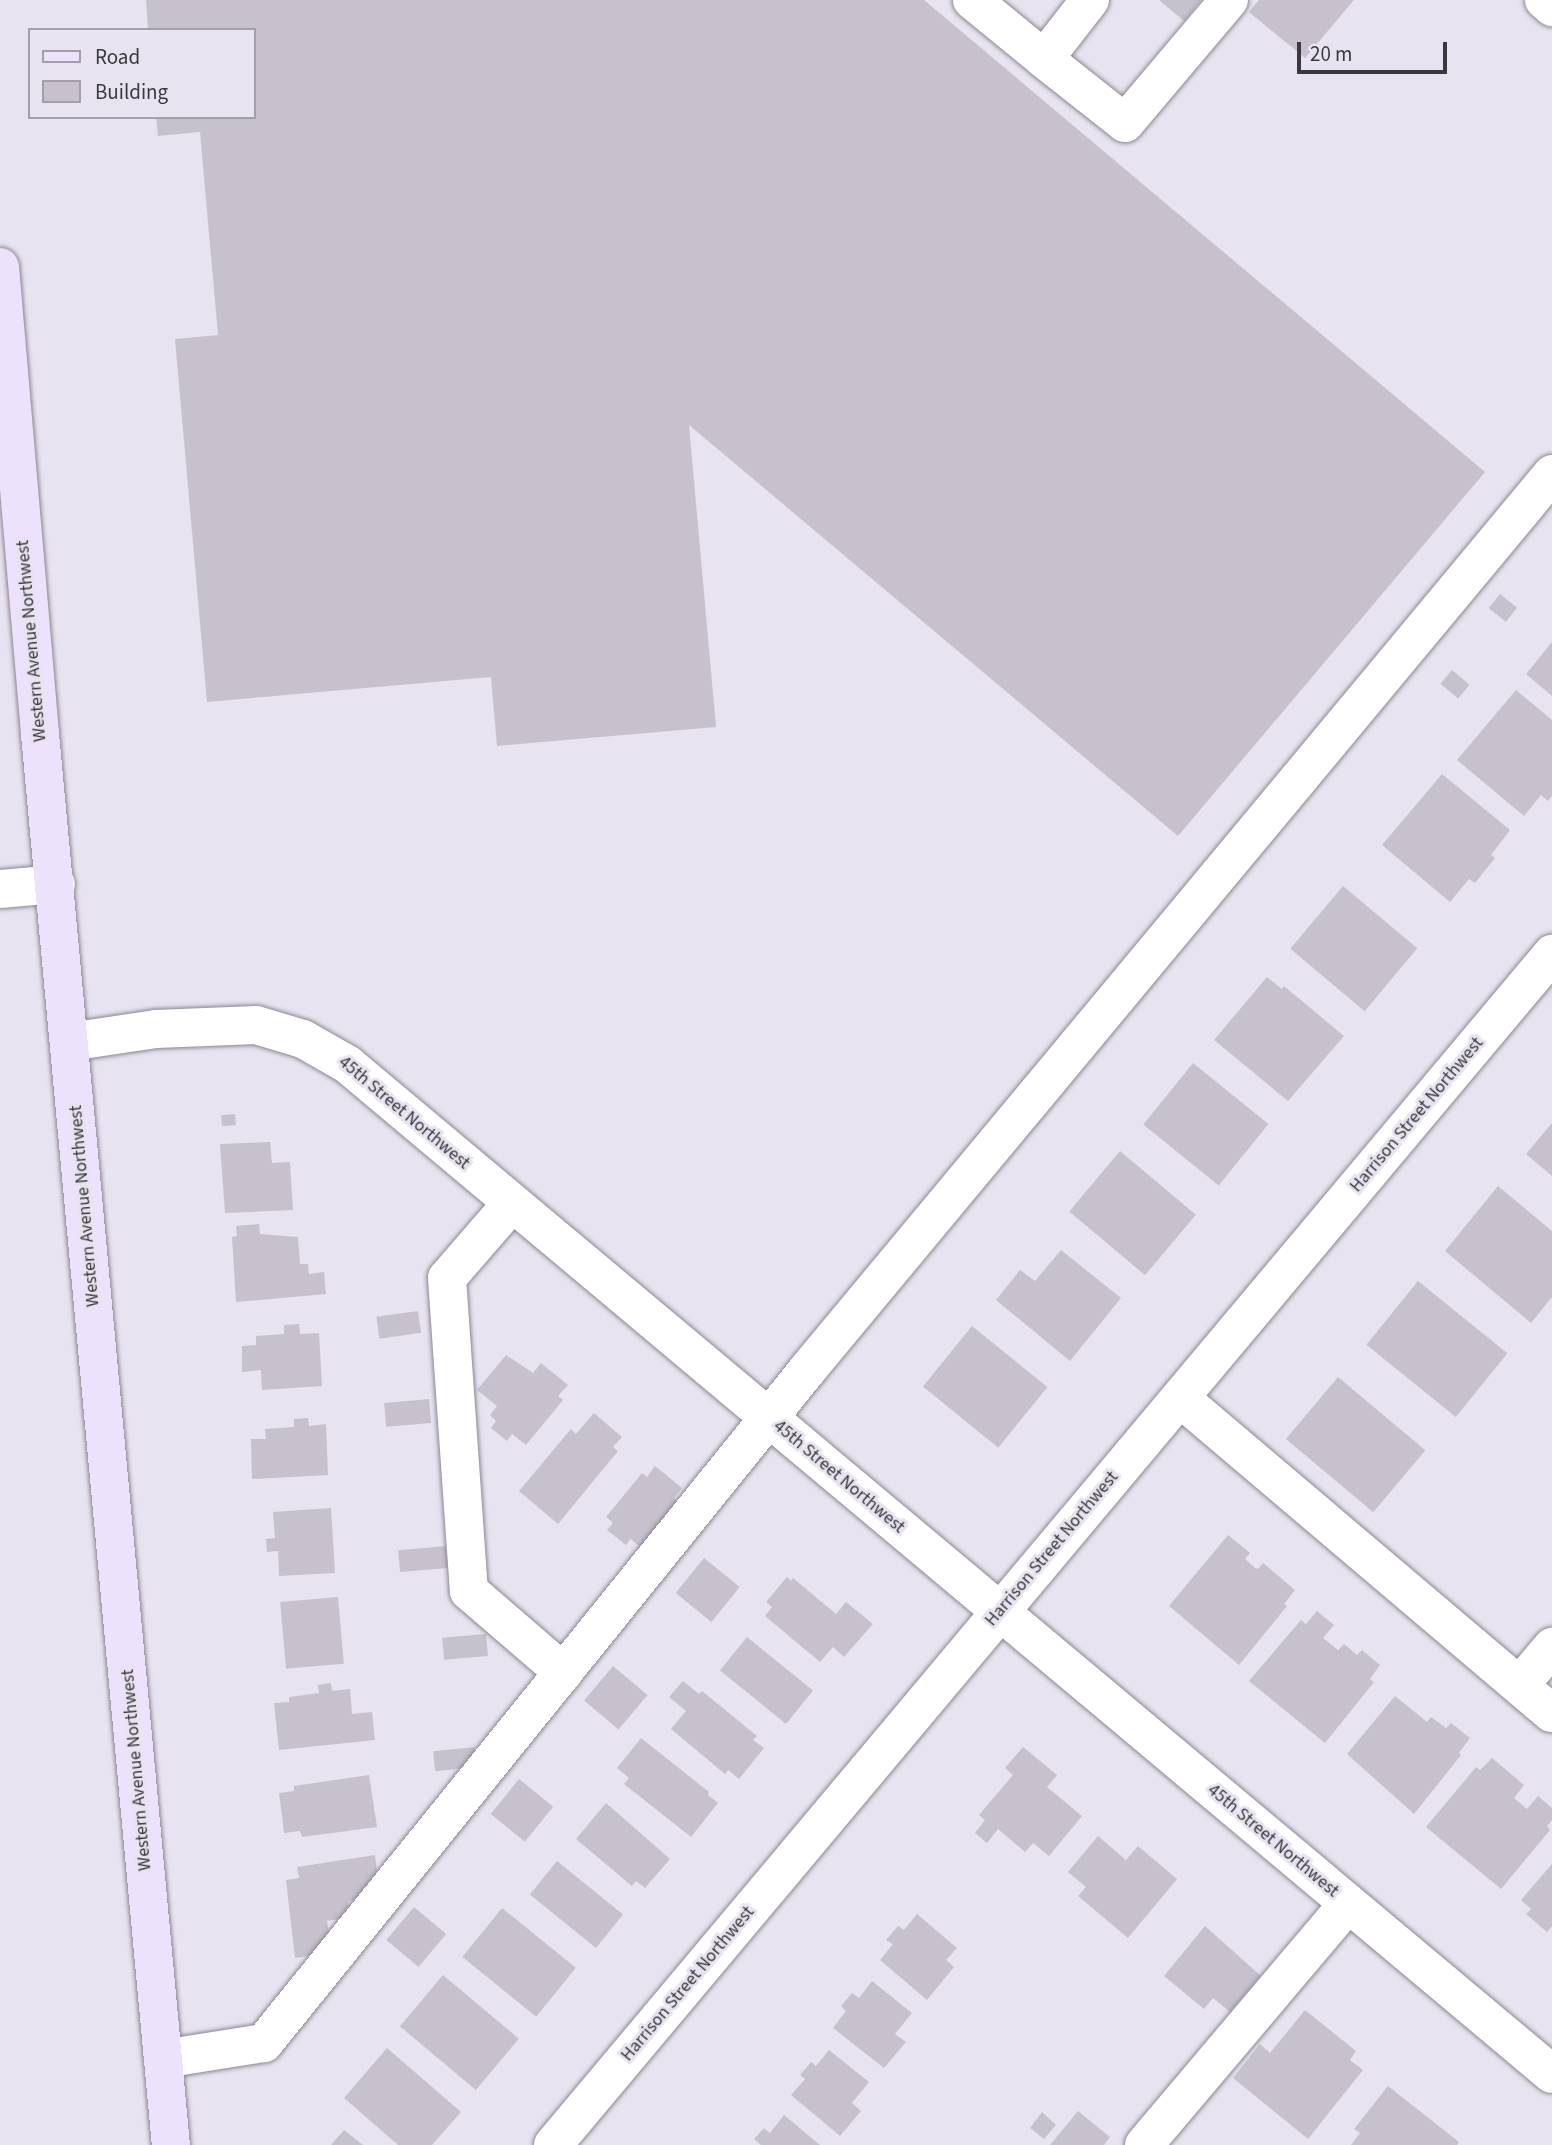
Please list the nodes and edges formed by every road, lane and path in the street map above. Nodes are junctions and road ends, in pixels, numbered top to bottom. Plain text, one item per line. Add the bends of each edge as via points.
1 (972, 0) edge
2 (1090, 0) edge
3 (1229, 0) edge
4 (1544, 0) edge
5 (1552, 6) edge
6 (1044, 60) junction
7 (0, 267) edge
8 (1552, 474) edge
9 (56, 884) junction
10 (0, 889) edge
11 (1552, 954) edge
12 (69, 1042) junction
13 (512, 1203) junction
14 (1180, 1398) junction
15 (768, 1418) junction
16 (1000, 1612) junction
17 (1552, 1647) edge
18 (564, 1673) junction
19 (1520, 1685) junction
20 (1552, 1713) edge
21 (1349, 1904) junction
22 (163, 2059) junction
23 (1552, 2074) edge
24 (171, 2145) edge
25 (553, 2145) edge
26 (1144, 2145) edge

1 - 6 street
2 - 6 street
3 - 6 street via 1125,124
4 - 5 street
7 - 9 main road, Western Avenue Northwest
8 - 15 street
9 - 10 street
9 - 12 main road, Western Avenue Northwest
11 - 14 street, Harrison Street Northwest
12 - 13 street, 45th Street Northwest via 156,1029 256,1025 303,1039 347,1063
12 - 22 main road, Western Avenue Northwest
13 - 15 street, 45th Street Northwest
13 - 18 street via 447,1278 469,1591
14 - 16 street, Harrison Street Northwest
14 - 19 street
15 - 16 street, 45th Street Northwest
15 - 18 street
16 - 21 street, 45th Street Northwest
16 - 25 street, Harrison Street Northwest
17 - 19 street
18 - 22 street via 264,2043
19 - 20 street
21 - 23 street, 45th Street Northwest
21 - 26 street
22 - 24 main road, Western Avenue Northwest

